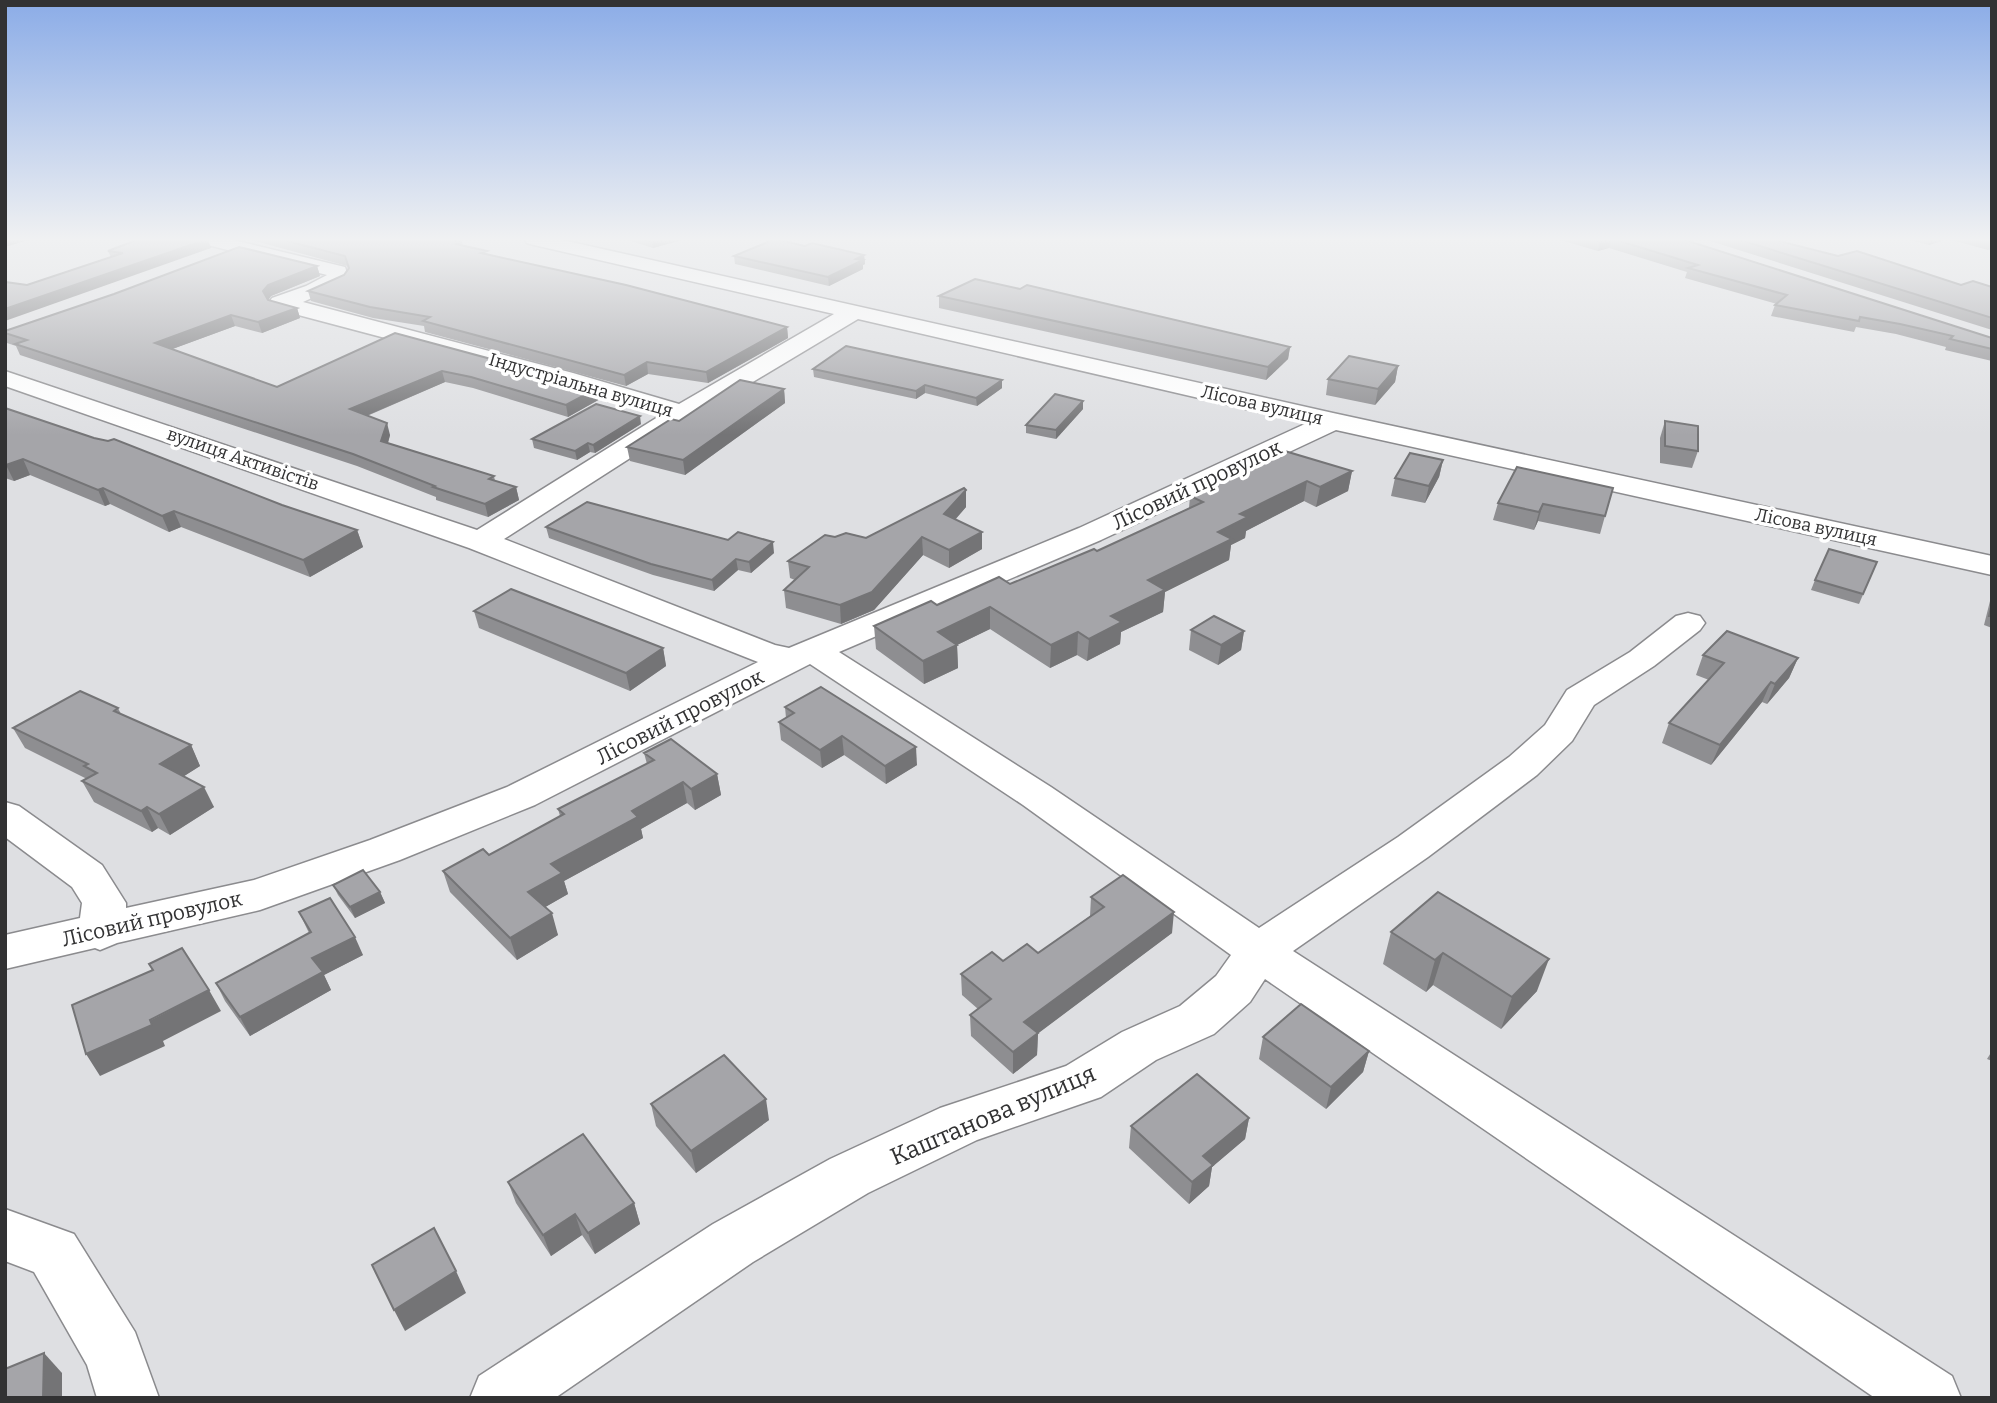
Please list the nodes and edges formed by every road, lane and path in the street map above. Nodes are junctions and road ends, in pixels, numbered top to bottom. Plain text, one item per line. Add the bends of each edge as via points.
1 (286, 304) edge
2 (827, 304) edge
3 (856, 311) junction
4 (5, 378) edge
5 (682, 413) junction
6 (1333, 421) junction
7 (480, 541) junction
8 (1992, 566) edge
9 (1688, 623) dead end
10 (803, 655) junction
11 (5, 816) edge
12 (100, 933) junction
13 (1259, 951) junction
14 (5, 952) edge
15 (5, 1235) edge
16 (128, 1398) edge
17 (501, 1398) edge
18 (1930, 1398) edge

1 - 5 street, Індустріальна вулиця
2 - 3 street, Лісова вулиця
3 - 5 street
3 - 6 street, Лісова вулиця
4 - 7 street, вулиця Активістів
5 - 7 street
6 - 8 street, Лісова вулиця
6 - 10 street, Лісовий провулок via 1090,534
7 - 10 street, вулиця Активістів via 766,654
9 - 13 street, Каштанова вулиця via 1580,698 1559,733 1523,766
10 - 12 street, Лісовий провулок via 522,796 260,894
10 - 13 street, вулиця Активістів via 1037,796
11 - 12 street via 87,876 104,903
12 - 14 street, Лісовий провулок
13 - 17 street, Каштанова вулиця via 1233,989 1197,1020 1139,1046 1083,1082 959,1124 849,1176 733,1243
13 - 18 street, вулиця Активістів
15 - 16 street via 54,1252 114,1353

